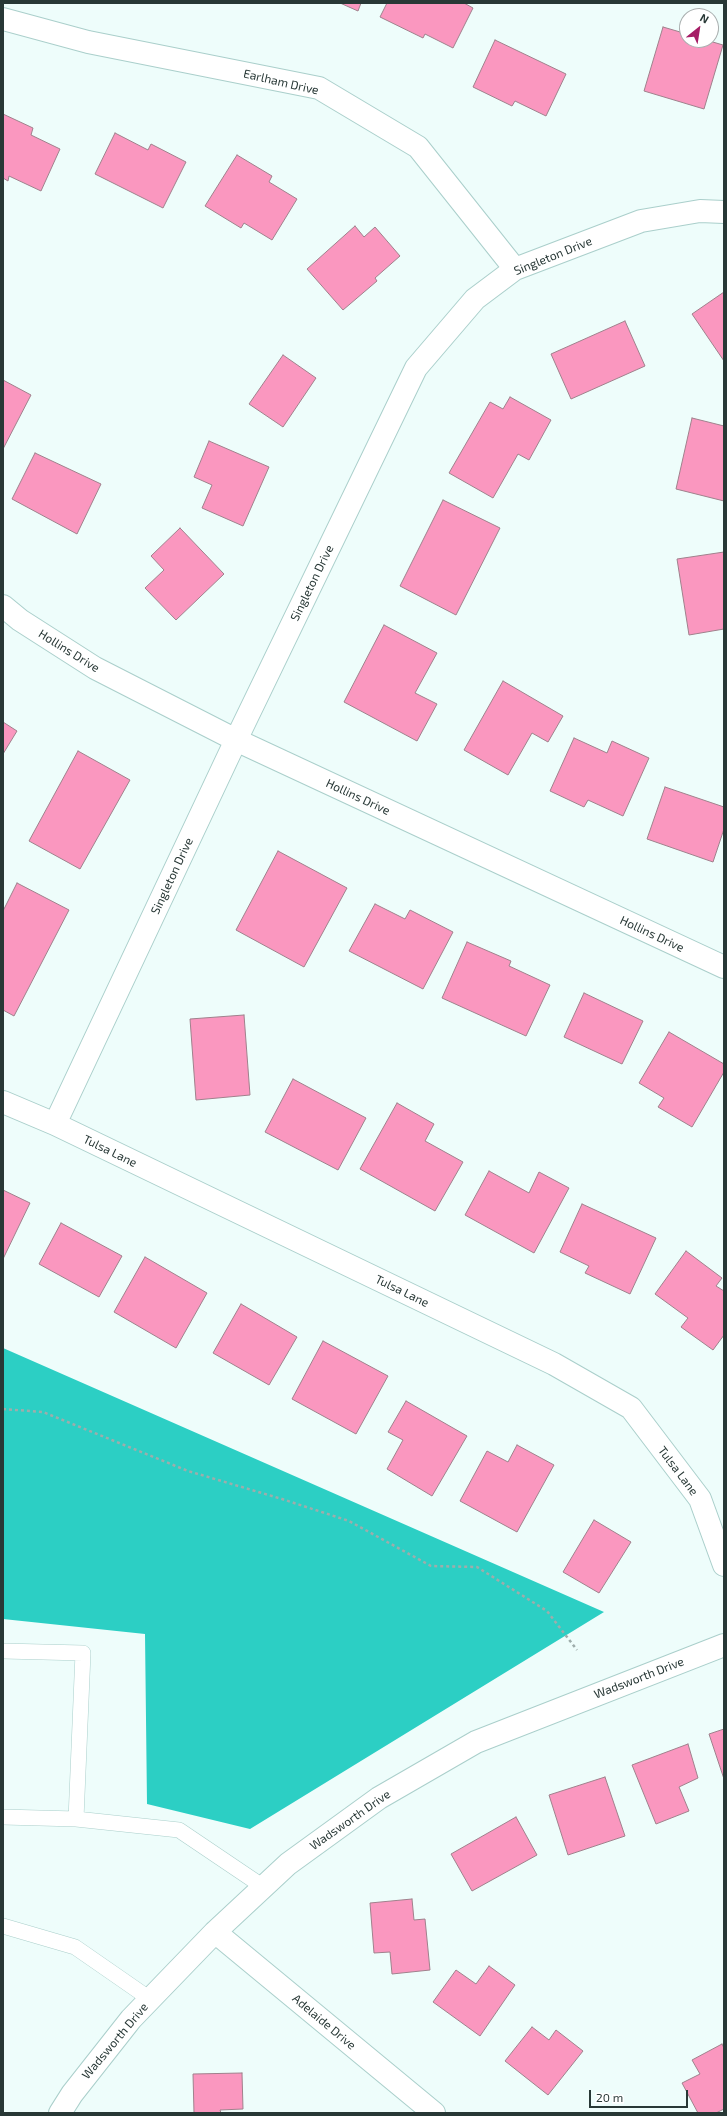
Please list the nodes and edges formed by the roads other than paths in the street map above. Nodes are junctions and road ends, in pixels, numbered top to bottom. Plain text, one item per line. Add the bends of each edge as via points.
1 (3, 19) edge
2 (724, 212) edge
3 (515, 269) junction
4 (3, 606) edge
5 (236, 740) junction
6 (724, 967) edge
7 (3, 1102) edge
8 (55, 1124) junction
9 (724, 1565) edge
10 (724, 1646) edge
11 (3, 1650) edge
12 (3, 1817) edge
13 (76, 1819) junction
14 (262, 1886) junction
15 (3, 1926) edge
16 (215, 1932) junction
17 (150, 1999) junction
18 (60, 2113) edge
19 (434, 2113) edge

1 - 3 street, Earlham Drive via 88,42 319,88 418,147
2 - 3 street, Singleton Drive via 700,211 641,221
3 - 5 street, Singleton Drive via 474,299 416,368
4 - 5 street, Hollins Drive via 94,668
5 - 6 street, Hollins Drive
5 - 8 street, Singleton Drive
7 - 8 street, Tulsa Lane
8 - 9 street, Tulsa Lane via 554,1364 631,1408 700,1499
10 - 14 street, Wadsworth Drive via 476,1742 379,1798
11 - 13 lane via 83,1654
12 - 13 lane
13 - 14 lane via 179,1830
14 - 16 street, Wadsworth Drive
15 - 17 lane via 75,1947
16 - 17 street, Wadsworth Drive
16 - 19 street, Adelaide Drive
17 - 18 street, Wadsworth Drive via 126,2025

